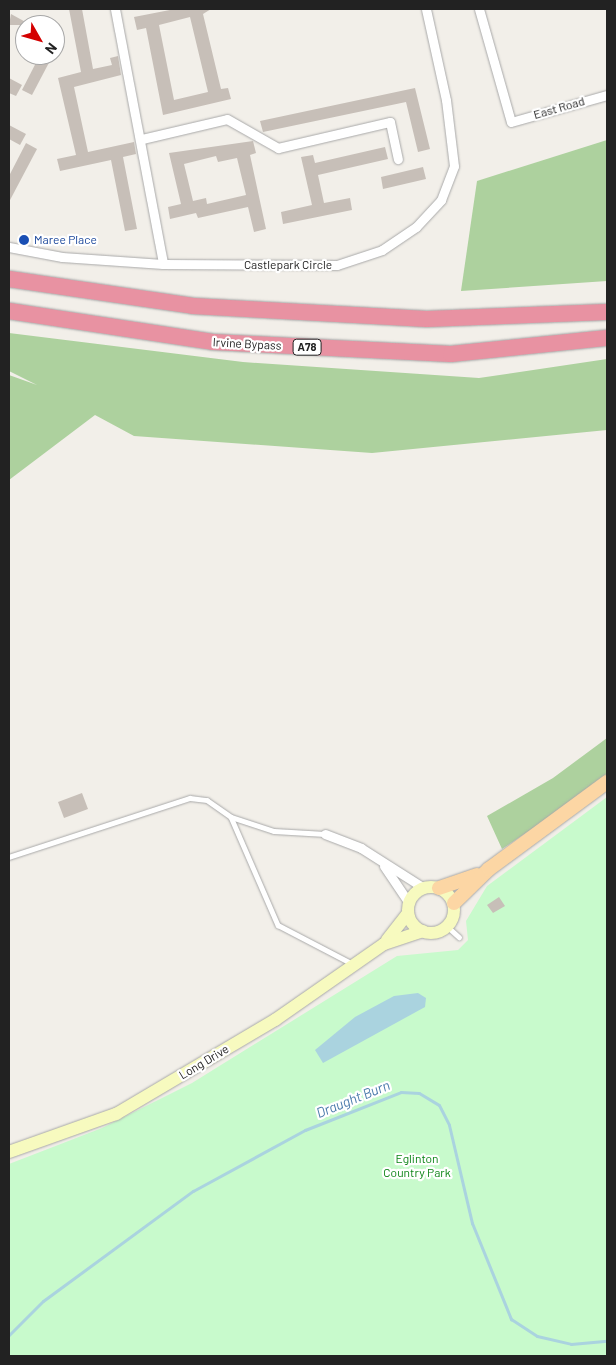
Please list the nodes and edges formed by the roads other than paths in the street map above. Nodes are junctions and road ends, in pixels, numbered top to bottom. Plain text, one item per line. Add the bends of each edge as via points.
1 (115, 9) edge
2 (426, 9) edge
3 (479, 9) edge
4 (607, 95) edge
5 (142, 139) junction
6 (398, 159) dead end
7 (9, 247) edge
8 (163, 264) junction
9 (9, 279) edge
10 (9, 311) edge
11 (607, 312) edge
12 (607, 338) edge
13 (607, 782) edge
14 (232, 817) junction
15 (325, 834) joint
16 (9, 857) edge
17 (381, 862) junction
18 (489, 869) junction
19 (424, 888) junction
20 (439, 888) junction
21 (454, 904) junction
22 (409, 908) junction
23 (448, 926) junction
24 (423, 932) junction
25 (459, 937) dead end
26 (384, 944) junction
27 (354, 965) junction
28 (9, 1152) edge

1 - 5 street
2 - 8 street, Castlepark Circle via 446,100 454,166 441,200 416,227 382,250 337,265
3 - 4 street, East Road via 511,122
5 - 6 street via 227,119 278,148 390,122
5 - 8 street
7 - 8 street, Castlepark Circle via 62,257
9 - 11 highway via 193,306 417,319
10 - 12 highway, Irvine Bypass / A78 via 213,342 451,354
13 - 18 main road
14 - 15 lane via 274,831
14 - 16 lane via 207,800 190,798
14 - 27 lane via 278,925
15 - 17 street via 361,848
17 - 19 street
17 - 22 street
18 - 20 main road
18 - 21 main road
19 - 20 main road
19 - 22 main road
20 - 21 main road
21 - 23 main road
22 - 24 main road
22 - 26 main road, Long Drive
23 - 24 main road via 436,933
23 - 25 lane
24 - 26 main road, Long Drive
26 - 27 main road, Long Drive
27 - 28 main road, Long Drive via 275,1020 116,1114

